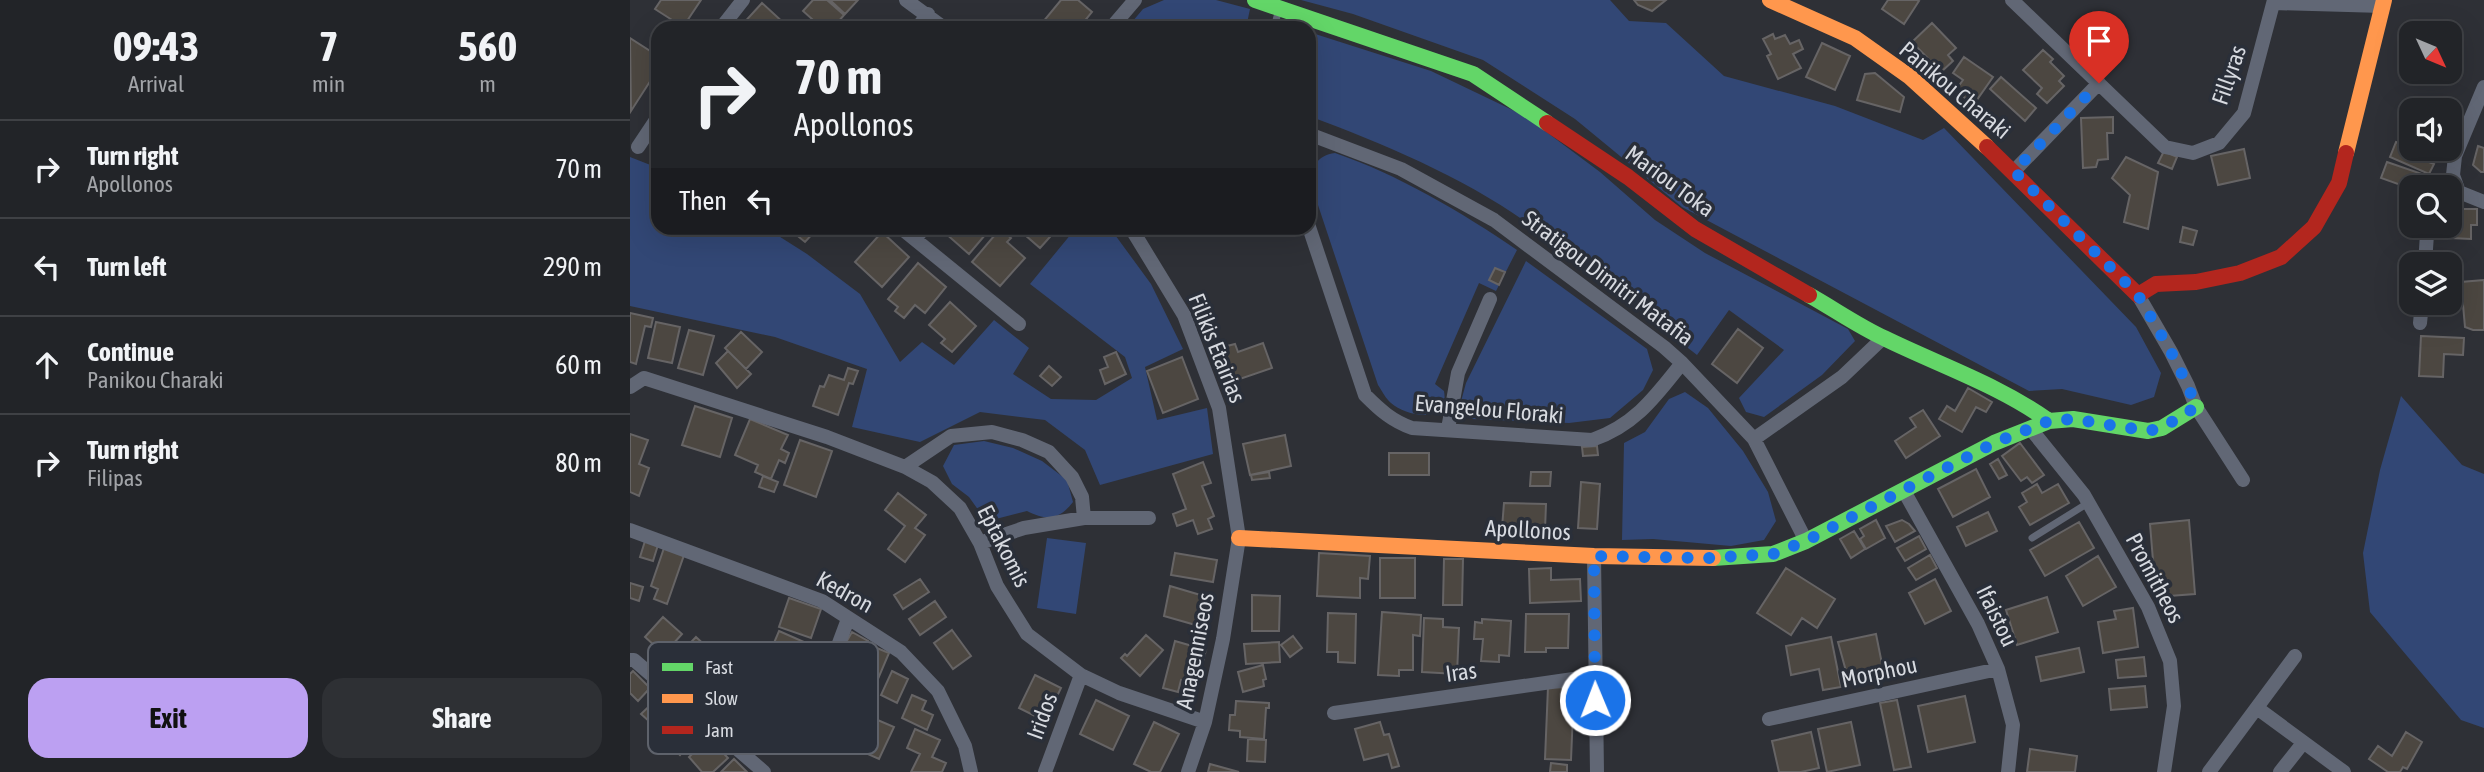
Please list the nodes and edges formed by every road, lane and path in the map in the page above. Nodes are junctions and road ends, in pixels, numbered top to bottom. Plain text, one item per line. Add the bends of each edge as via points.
1 (743, 0) edge
2 (905, 0) edge
3 (1135, 0) edge
4 (1255, 0) edge
5 (1770, 0) edge
6 (2012, 0) edge
7 (2274, 2) edge
8 (2384, 3) edge
9 (1795, 5) edge
10 (1279, 8) junction
11 (928, 15) junction
12 (726, 21) edge
13 (923, 21) edge
14 (935, 21) edge
15 (1117, 21) edge
16 (1276, 21) edge
17 (2099, 83) junction
18 (2484, 88) edge
19 (651, 128) edge
20 (1316, 137) edge
21 (638, 147) dead end
22 (2014, 171) junction
23 (2454, 175) edge
24 (2462, 198) edge
25 (2484, 202) edge
26 (922, 235) edge
27 (1135, 235) edge
28 (1312, 235) edge
29 (2138, 295) junction
30 (1490, 299) dead end
31 (2421, 315) edge
32 (2420, 323) dead end
33 (1020, 324) dead end
34 (1883, 338) junction
35 (1682, 363) junction
36 (630, 387) edge
37 (2196, 407) junction
38 (2049, 421) junction
39 (2030, 428) junction
40 (1448, 429) junction
41 (1754, 439) junction
42 (905, 467) junction
43 (2243, 480) dead end
44 (1904, 491) junction
45 (2088, 503) junction
46 (1084, 518) junction
47 (1149, 518) dead end
48 (630, 530) edge
49 (1239, 538) junction
50 (2032, 538) dead end
51 (1806, 541) junction
52 (980, 543) junction
53 (1594, 556) junction
54 (848, 619) junction
55 (839, 642) edge
56 (2295, 656) dead end
57 (630, 660) edge
58 (1998, 669) junction
59 (648, 672) edge
60 (1081, 675) junction
61 (1594, 676) junction
62 (2257, 708) junction
63 (1334, 713) dead end
64 (1769, 719) dead end
65 (1205, 722) junction
66 (2303, 744) junction
67 (743, 754) edge
68 (764, 772) edge
69 (971, 772) edge
70 (1045, 772) edge
71 (1188, 772) edge
72 (1597, 772) edge
73 (2008, 772) edge
74 (2164, 772) edge
75 (2209, 772) edge
76 (2280, 772) edge
77 (2343, 772) edge

1 - 12 street
2 - 11 street
3 - 15 street
4 - 10 street, Mariou Toka
5 - 9 street, Panikou Charaki
6 - 17 street, Fillyras
7 - 8 street
7 - 17 street, Fillyras via 2244,113 2219,143 2193,153 2165,147
8 - 29 street via 2339,183 2314,227 2281,257 2240,273 2156,284
9 - 22 street, Panikou Charaki via 1855,38 1910,77
10 - 16 lane
10 - 34 street, Mariou Toka via 1473,74 1628,177 1695,229
11 - 13 street
11 - 14 street
17 - 22 street
18 - 23 street via 2455,156
19 - 21 street
20 - 35 street, Stratigou Dimitri Matafia via 1401,169 1494,220
22 - 29 street, Panikou Charaki
24 - 25 street
26 - 33 street
27 - 49 street, Filikis Etairias via 1184,315 1219,408
28 - 40 street, Evangelou Floraki via 1365,395 1400,424
29 - 37 street
30 - 40 street via 1458,373
31 - 32 street
34 - 38 street, Mariou Toka via 1946,365
34 - 41 street via 1842,377
35 - 40 street, Evangelou Floraki via 1638,415 1614,432 1591,440
35 - 41 street, Stratigou Dimitri Matafia
36 - 42 street, Eptakomis via 644,378
37 - 38 street, Apollonos via 2162,428 2148,431 2073,419
37 - 43 street
38 - 39 street, Apollonos
39 - 44 street, Apollonos
39 - 45 street, Promitheos
41 - 51 street, Stratigou Dimitri Matafia
42 - 46 street via 951,436 992,432 1022,440 1049,452 1072,477 1082,497
42 - 52 street, Eptakomis via 932,482 960,508
44 - 51 street, Apollonos
44 - 58 street, Ifaistou
45 - 50 lane
45 - 74 street, Promitheos via 2148,607 2170,661 2174,705
46 - 47 street
46 - 52 street via 1024,528
48 - 54 street, Kedron via 822,601
49 - 53 street, Apollonos
49 - 65 street, Anagenniseos
51 - 53 street, Apollonos via 1773,554
52 - 60 street, Eptakomis via 997,586 1027,634
53 - 61 street
54 - 55 street
54 - 69 street, Kedron via 901,652 938,691 965,746
56 - 62 street
57 - 59 street
58 - 64 street, Morphou
58 - 73 street, Ifaistou via 2014,725
60 - 65 street, Eptakomis
60 - 70 street, Iridos
61 - 63 street, Iras
61 - 72 street
62 - 66 street
62 - 75 street
65 - 71 street, Anagenniseos
66 - 76 street
66 - 77 street
67 - 68 street

